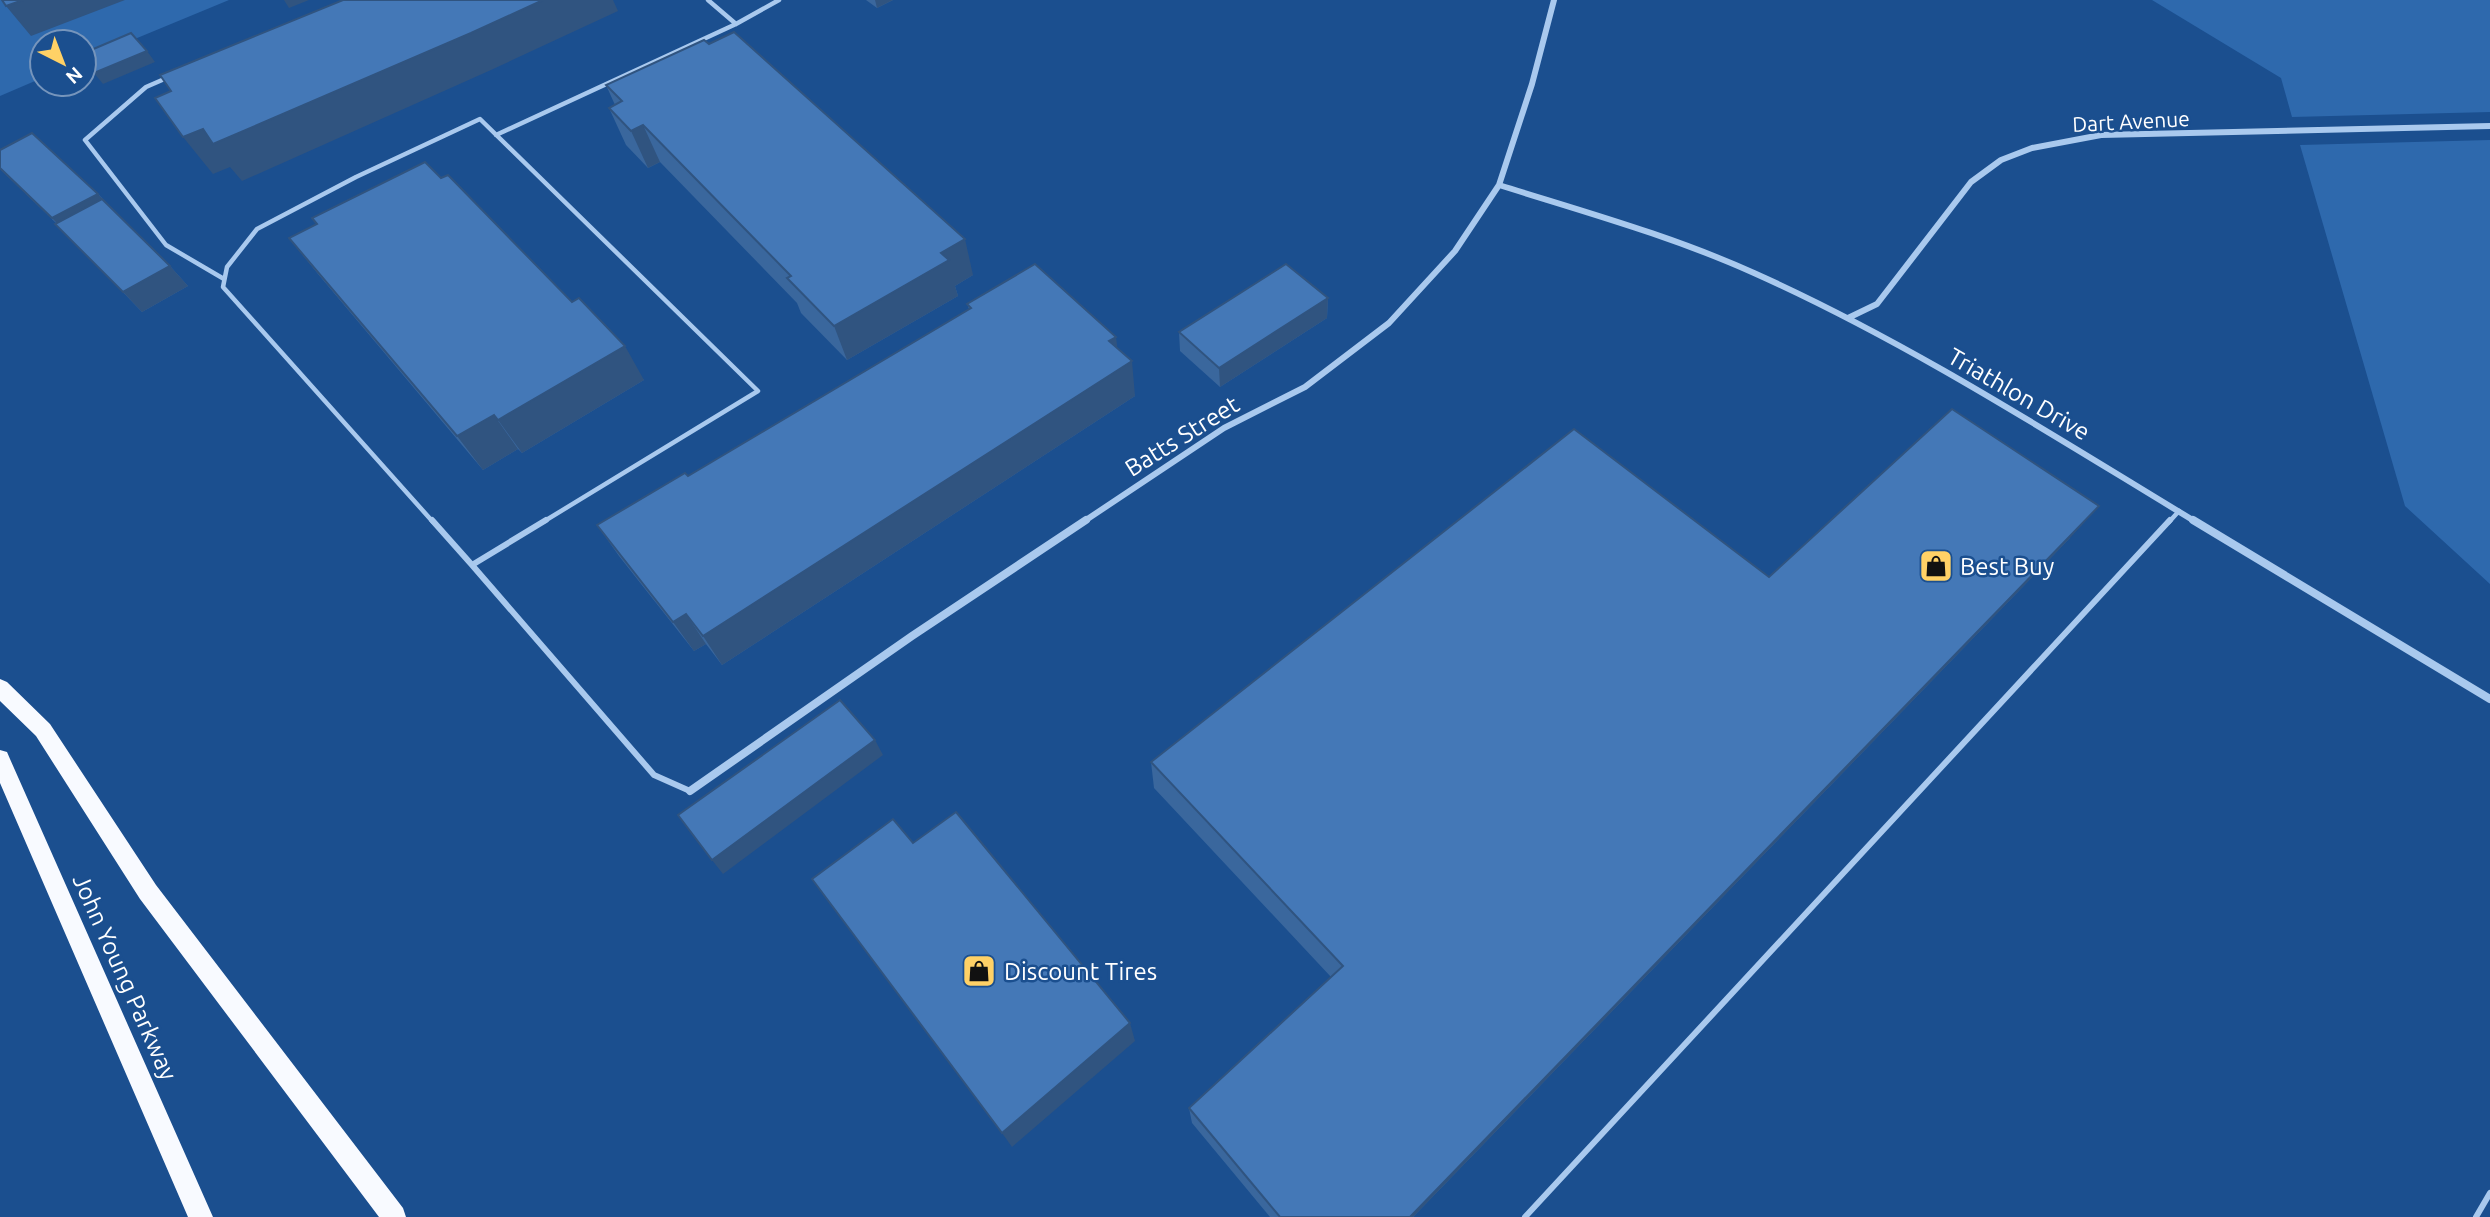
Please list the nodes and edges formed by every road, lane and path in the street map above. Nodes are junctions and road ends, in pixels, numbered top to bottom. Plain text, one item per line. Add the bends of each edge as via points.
1 (708, 0) edge
2 (779, 0) edge
3 (1554, 0) edge
4 (736, 24) junction
5 (171, 76) edge
6 (2490, 127) edge
7 (496, 135) junction
8 (1499, 185) junction
9 (224, 279) junction
10 (1848, 318) junction
11 (2179, 511) junction
12 (472, 565) junction
13 (0, 688) edge
14 (2490, 699) edge
15 (0, 759) edge
16 (690, 791) joint
17 (2490, 1193) edge
18 (201, 1217) edge
19 (394, 1217) edge
20 (1525, 1217) edge
21 (2476, 1217) edge

1 - 4 lane
2 - 4 lane
3 - 8 street, Batts Street
4 - 7 lane
5 - 9 lane via 146,87 85,140 166,245
6 - 10 street, Dart Avenue via 2101,135 2017,151 1971,182 1877,304
7 - 9 lane via 480,119 257,229 227,267
7 - 12 lane via 758,391
8 - 10 street, Triathlon Drive via 1655,234 1752,272
8 - 16 street, Batts Street via 1455,251 1389,323 1305,387 1224,428
9 - 12 lane via 223,287
10 - 11 street, Triathlon Drive
11 - 14 street, Triathlon Drive
11 - 20 lane
12 - 16 lane via 654,775
13 - 19 highway via 43,730 148,892
15 - 18 highway, John Young Parkway
17 - 21 lane

